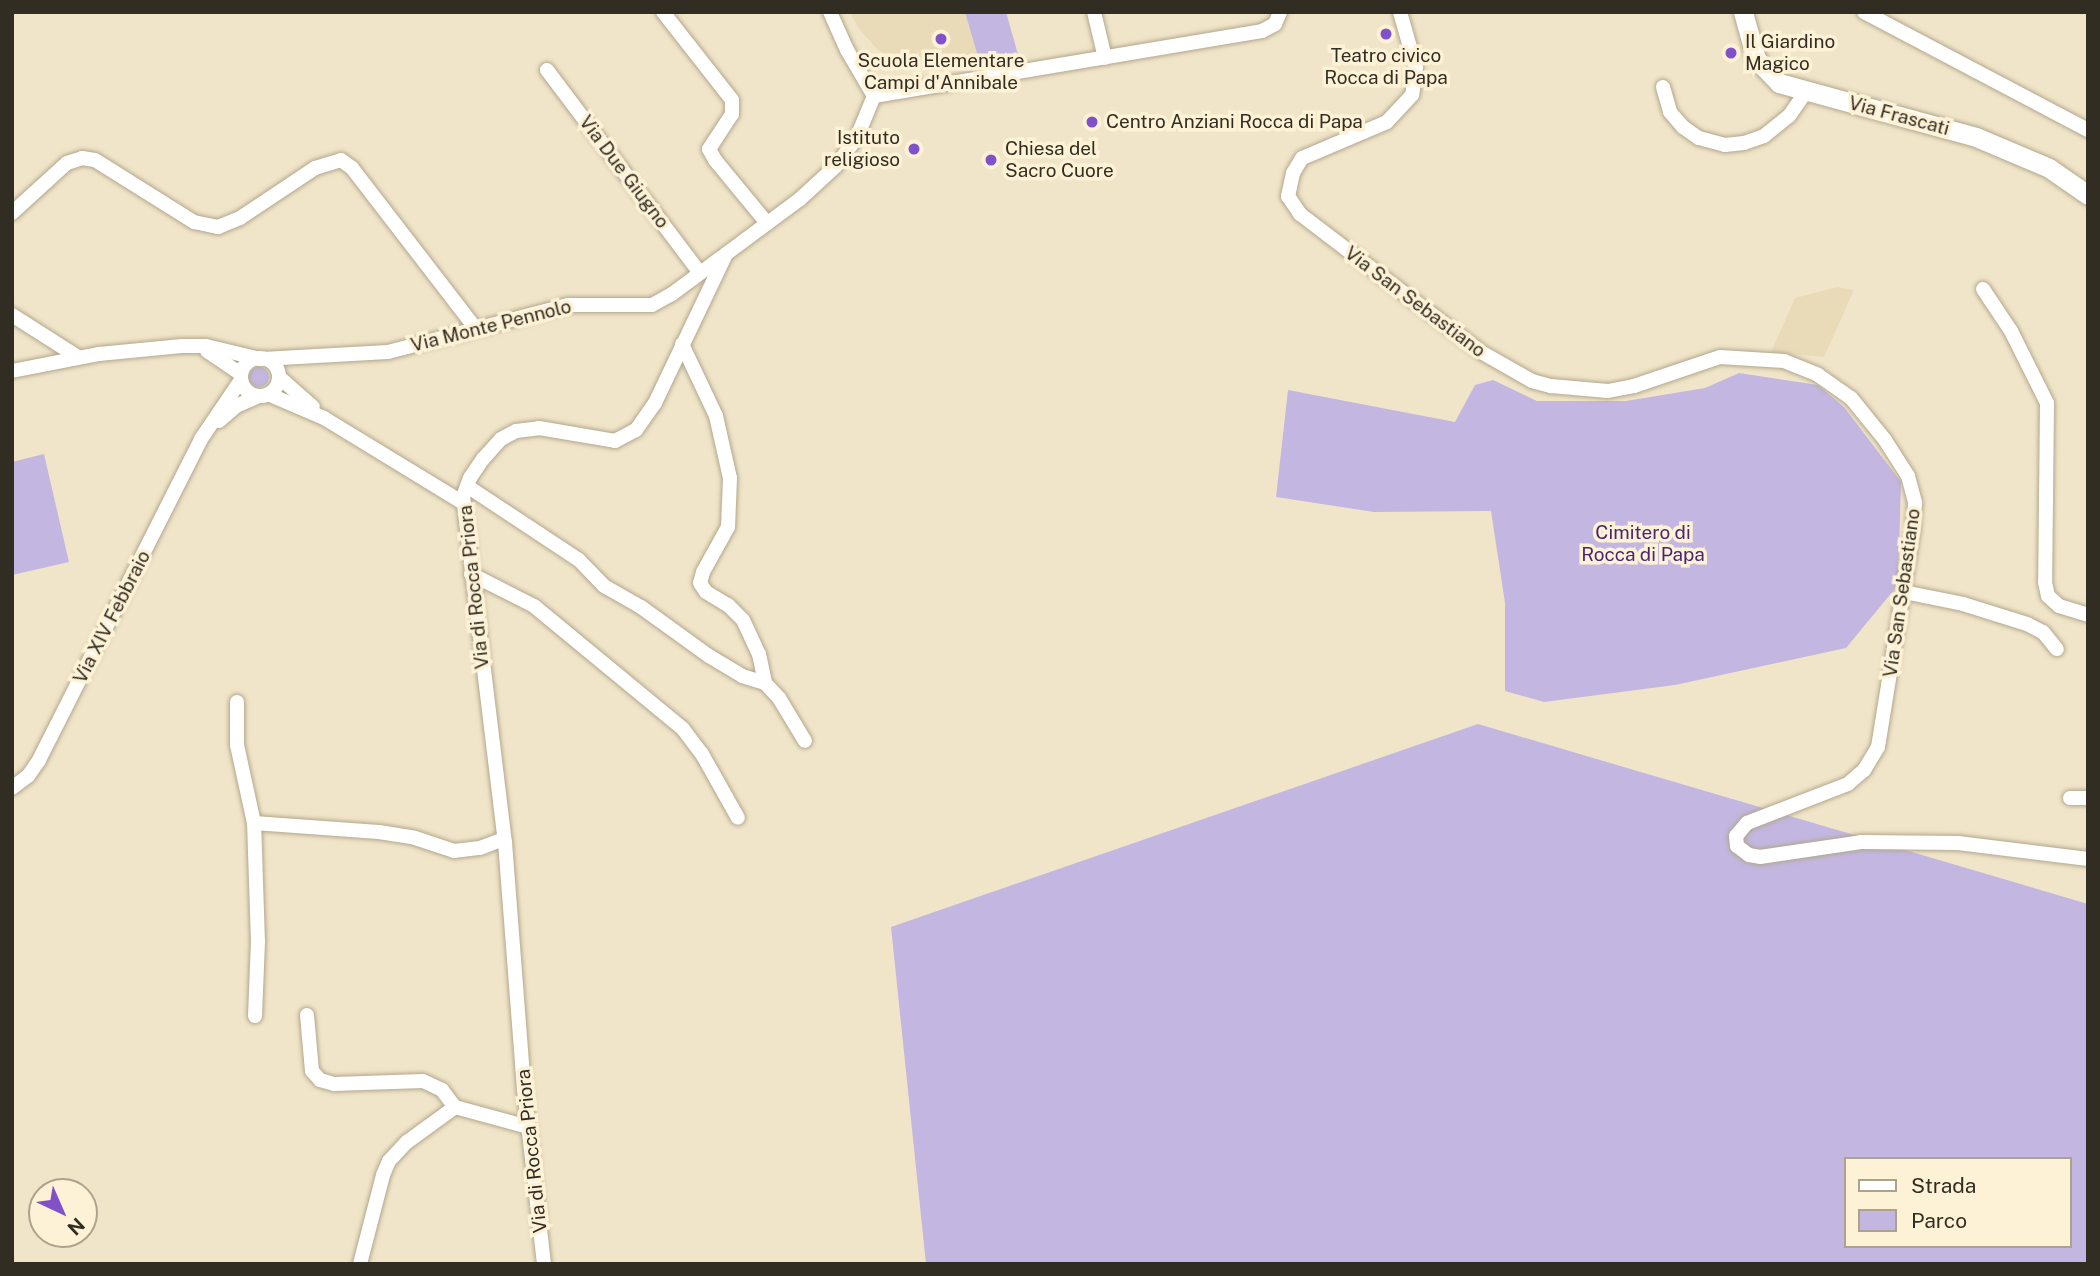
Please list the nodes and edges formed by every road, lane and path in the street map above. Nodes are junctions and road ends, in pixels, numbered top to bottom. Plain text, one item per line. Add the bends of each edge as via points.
1 (663, 12) edge
2 (830, 12) edge
3 (1094, 12) edge
4 (1280, 12) edge
5 (1400, 12) edge
6 (1743, 12) edge
7 (1864, 12) edge
8 (1105, 58) junction
9 (547, 70) dead end
10 (1663, 87) dead end
11 (1806, 92) junction
12 (874, 96) junction
13 (2088, 130) edge
14 (2088, 195) edge
15 (12, 213) edge
16 (767, 223) junction
17 (726, 254) junction
18 (700, 273) junction
19 (1983, 289) dead end
20 (12, 315) edge
21 (475, 328) junction
22 (682, 344) junction
23 (182, 346) junction
24 (78, 357) junction
25 (326, 357) junction
26 (262, 359) junction
27 (12, 371) edge
28 (278, 373) junction
29 (241, 377) junction
30 (263, 395) junction
31 (324, 418) junction
32 (201, 439) junction
33 (467, 486) junction
34 (463, 503) junction
35 (471, 574) junction
36 (1904, 592) junction
37 (2088, 615) edge
38 (2057, 649) dead end
39 (765, 683) junction
40 (237, 702) dead end
41 (805, 741) dead end
42 (12, 788) edge
43 (2070, 798) dead end
44 (2088, 798) edge
45 (738, 818) dead end
46 (254, 823) junction
47 (504, 839) junction
48 (2088, 859) edge
49 (307, 1014) dead end
50 (256, 1016) dead end
51 (455, 1107) junction
52 (528, 1127) junction
53 (360, 1264) edge
54 (544, 1264) edge

1 - 16 street via 732,100 732,114 709,149
2 - 12 street
3 - 8 street
4 - 8 street via 1267,30
5 - 36 street, Via San Sebastiano via 1416,68 1412,95 1387,121 1302,158 1289,188 1295,210 1481,352 1532,381 1608,390 1736,356 1790,363 1825,379 1863,411 1908,476 1915,503
6 - 11 main road, Via Frascati via 1747,37 1760,67 1779,83
7 - 13 street
8 - 12 street
9 - 18 street, Via Due Giugno
10 - 11 street via 1670,112 1683,127 1699,138 1726,145 1764,136 1789,116
11 - 14 main road, Via Frascati via 1976,137 2049,169
12 - 16 street, Via di Rocca Priora via 842,160
15 - 21 street via 68,163 87,158 194,222 218,227 240,218 322,164 341,160 352,168
16 - 17 street, Via di Rocca Priora
17 - 18 street, Via Monte Pennolo
17 - 22 street, Via di Rocca Priora
18 - 21 street, Via Monte Pennolo via 652,305 568,305
19 - 37 street via 2006,321 2047,403 2048,596 2059,606
20 - 24 street
21 - 25 street, Via Monte Pennolo via 388,352
22 - 33 street, Via di Rocca Priora via 649,412 630,434 611,441 523,428 493,447
22 - 39 street via 712,405 730,478 728,527 700,583 743,620 759,654
23 - 24 street, Via Monte Pennolo
23 - 26 street, Via Monte Pennolo via 205,346
23 - 29 street, Via Monte Pennolo via 208,351
24 - 27 street, Via Monte Pennolo
25 - 26 street, Via Monte Pennolo
25 - 28 street, Via Monte Pennolo
26 - 28 street
26 - 29 street via 247,363
28 - 30 street via 276,387
28 - 31 street
29 - 30 street via 245,390
29 - 32 street, Via XIV Febbraio
30 - 31 street
30 - 32 street, Via XIV Febbraio via 230,411
31 - 34 street
32 - 42 street, Via XIV Febbraio via 39,760
33 - 34 street, Via di Rocca Priora
33 - 39 street via 579,560 604,586 709,656 742,676
34 - 35 street, Via di Rocca Priora
35 - 45 street via 534,606 683,729
35 - 47 street, Via di Rocca Priora
36 - 38 street via 2027,624 2043,632
36 - 48 street, Via San Sebastiano via 1884,724 1871,760 1844,786 1747,823 1736,836 1737,846 1760,857 1853,843 1958,842
39 - 41 street
40 - 46 street via 237,745
43 - 44 street
46 - 47 street via 379,832 454,851
46 - 50 street
47 - 52 street, Via di Rocca Priora
49 - 51 street via 312,1071 320,1080 334,1084 423,1081 442,1090
51 - 52 street
51 - 53 street via 407,1142 390,1161 378,1189
52 - 54 street, Via di Rocca Priora

